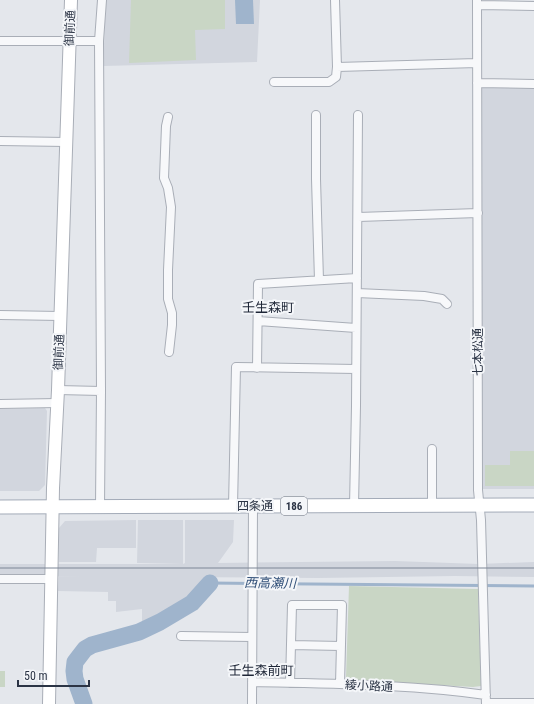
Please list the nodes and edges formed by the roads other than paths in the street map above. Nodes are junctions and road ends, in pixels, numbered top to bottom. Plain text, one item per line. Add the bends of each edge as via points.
1 (70, 0) edge
2 (102, 0) edge
3 (335, 0) edge
4 (477, 2) edge
5 (534, 6) edge
6 (0, 41) edge
7 (99, 41) junction
8 (69, 42) junction
9 (477, 63) junction
10 (337, 67) junction
11 (274, 82) dead end
12 (477, 83) junction
13 (534, 84) edge
14 (316, 115) dead end
15 (358, 116) dead end
16 (168, 117) dead end
17 (0, 140) edge
18 (66, 142) junction
19 (478, 213) junction
20 (358, 217) junction
21 (357, 278) junction
22 (319, 280) junction
23 (357, 293) junction
24 (447, 304) dead end
25 (0, 315) edge
26 (60, 316) junction
27 (258, 321) junction
28 (356, 328) junction
29 (169, 352) dead end
30 (257, 368) junction
31 (356, 369) junction
32 (58, 390) junction
33 (101, 390) junction
34 (57, 403) junction
35 (0, 404) edge
36 (432, 449) dead end
37 (432, 505) junction
38 (480, 505) junction
39 (534, 505) edge
40 (53, 506) junction
41 (100, 506) junction
42 (233, 506) junction
43 (253, 506) junction
44 (354, 506) junction
45 (0, 507) edge
46 (0, 579) edge
47 (51, 579) junction
48 (181, 636) dead end
49 (252, 637) junction
50 (291, 645) junction
51 (341, 646) junction
52 (252, 682) junction
53 (290, 683) junction
54 (340, 684) junction
55 (486, 701) edge
56 (534, 703) edge
57 (49, 704) edge
58 (252, 704) edge

1 - 8 street, 御前通
2 - 7 street
3 - 10 street
4 - 5 street
4 - 9 street, 七本松通
6 - 8 street
7 - 8 street
7 - 33 street
8 - 18 street, 御前通
9 - 10 street
9 - 12 street, 七本松通
10 - 11 street via 336,77 329,82
12 - 13 street
12 - 19 street, 七本松通
14 - 22 street
15 - 20 street
16 - 29 street via 164,178 171,207 168,298 172,326
17 - 18 street
18 - 26 street, 御前通
19 - 20 street
19 - 38 street, 七本松通
20 - 21 street
21 - 22 street
21 - 23 street
22 - 27 street via 258,284
23 - 24 street via 439,298
23 - 28 street
25 - 26 street
26 - 32 street, 御前通
27 - 28 street
27 - 30 street
28 - 31 street
30 - 31 street
30 - 42 street via 236,367
31 - 44 street
32 - 33 street
32 - 34 street, 御前通
33 - 41 street
34 - 35 street
34 - 40 street, 御前通
36 - 37 street
37 - 38 main road, 四条通 / 186
37 - 44 main road, 四条通 / 186
38 - 39 main road, 四条通 / 186
38 - 55 street, 七本松通
40 - 41 main road, 四条通 / 186
40 - 45 main road, 四条通 / 186
40 - 47 street, 御前通
41 - 42 main road, 四条通 / 186
42 - 43 main road, 四条通 / 186
43 - 44 main road, 四条通 / 186
43 - 49 street
46 - 47 street
47 - 57 street, 御前通
48 - 49 street
49 - 52 street
50 - 51 street
50 - 51 street via 292,605 342,605
50 - 53 street
51 - 54 street
52 - 53 street, 綾小路通
52 - 58 street
53 - 54 street, 綾小路通
54 - 55 street, 綾小路通 via 450,690
55 - 56 street, 綾小路通

